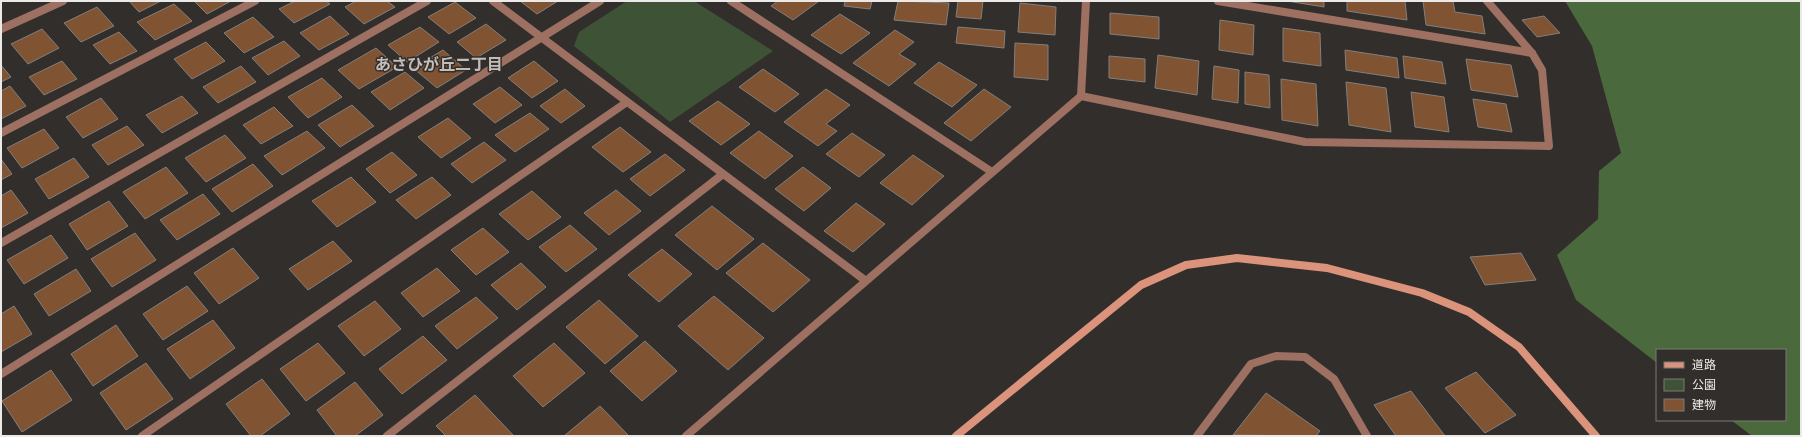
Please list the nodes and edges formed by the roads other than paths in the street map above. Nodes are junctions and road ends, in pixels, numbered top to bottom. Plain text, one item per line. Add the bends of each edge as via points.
1 (63, 1) edge
2 (254, 1) edge
3 (427, 1) edge
4 (493, 1) edge
5 (600, 1) edge
6 (731, 1) edge
7 (744, 1) edge
8 (1086, 1) edge
9 (1218, 1) edge
10 (1487, 1) edge
11 (737, 5) junction
12 (1, 29) edge
13 (541, 38) junction
14 (1532, 53) junction
15 (1081, 96) junction
16 (627, 102) junction
17 (1, 134) edge
18 (992, 172) junction
19 (723, 174) junction
20 (1, 243) edge
21 (866, 281) junction
22 (1, 374) edge
23 (142, 436) edge
24 (387, 436) edge
25 (686, 436) edge
26 (956, 436) edge
27 (1197, 436) edge
28 (1367, 436) edge
29 (1596, 436) edge

1 - 12 street
2 - 17 street
3 - 20 street
4 - 13 street
5 - 13 street
6 - 11 street
7 - 11 street
8 - 15 street
9 - 14 street
10 - 14 street
11 - 18 street
13 - 16 street
13 - 22 street
14 - 15 street via 1542,70 1549,146 1305,142
15 - 18 street
16 - 19 street
16 - 23 street
18 - 21 street
19 - 21 street
19 - 24 street
21 - 25 street
26 - 29 street via 1141,285 1186,265 1237,258 1327,268 1422,293 1469,312 1519,347
27 - 28 street via 1251,364 1276,356 1305,357 1334,378

